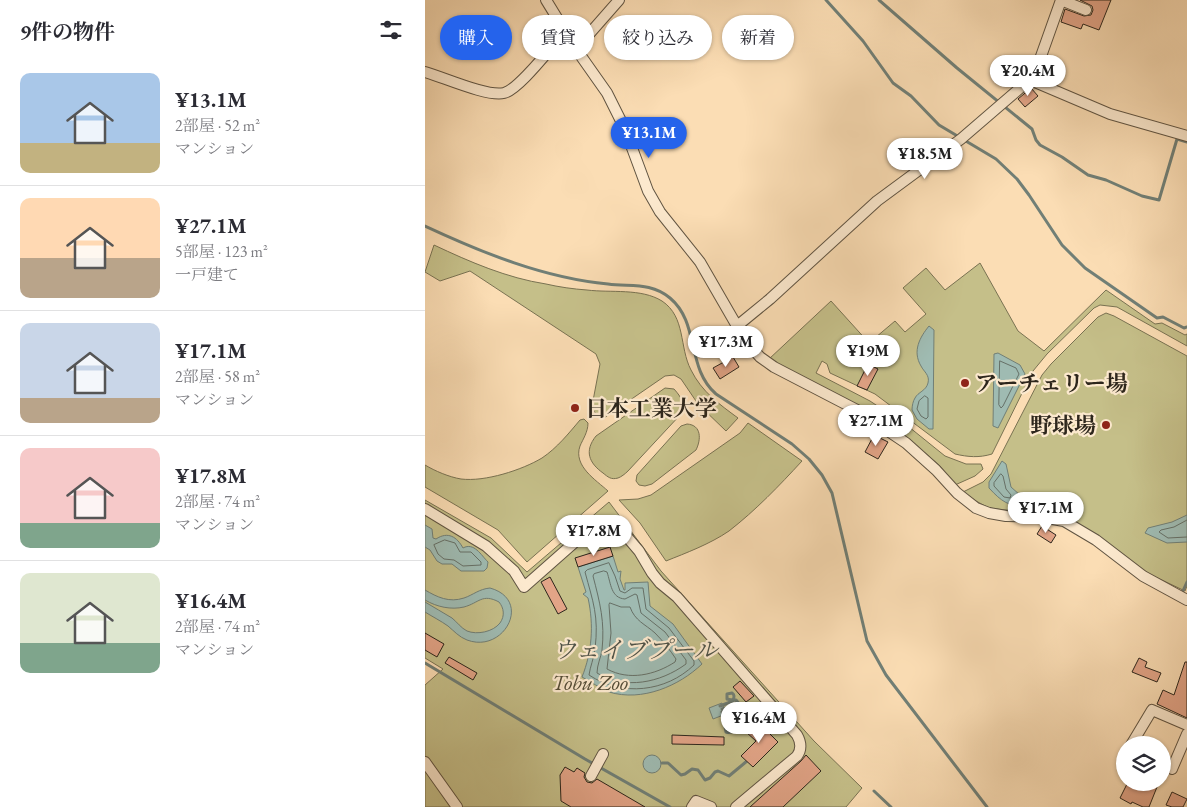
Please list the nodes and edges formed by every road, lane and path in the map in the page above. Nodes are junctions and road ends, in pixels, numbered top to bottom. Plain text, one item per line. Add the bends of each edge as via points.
1 (546, 0) edge
2 (619, 0) edge
3 (1061, 0) edge
4 (1086, 10) dead end
5 (555, 15) edge
6 (594, 28) edge
7 (540, 60) edge
8 (584, 60) edge
9 (425, 72) edge
10 (1030, 80) junction
11 (1187, 136) edge
12 (737, 326) junction
13 (425, 509) edge
14 (1187, 600) edge
15 (1187, 725) edge
16 (1187, 734) edge
17 (1136, 736) edge
18 (603, 754) dead end
19 (425, 762) edge
20 (1171, 768) edge
21 (591, 776) dead end
22 (457, 807) edge
23 (692, 807) edge
24 (711, 807) edge
25 (736, 807) edge

1 - 5 street
2 - 6 street
3 - 4 street
3 - 10 street
7 - 9 street via 506,93 492,93
8 - 12 street via 607,93 660,212 700,262
10 - 11 street via 1110,114
10 - 12 street via 961,139 877,201
12 - 14 street via 760,357 857,410 906,443 976,508 1005,516 1064,521 1143,576
13 - 25 street via 486,546 514,571 524,587 584,534 612,522 616,524 660,583 677,597 801,742 797,756
15 - 17 street via 1151,710
16 - 20 street
18 - 21 street
19 - 22 street
23 - 24 street via 696,801

